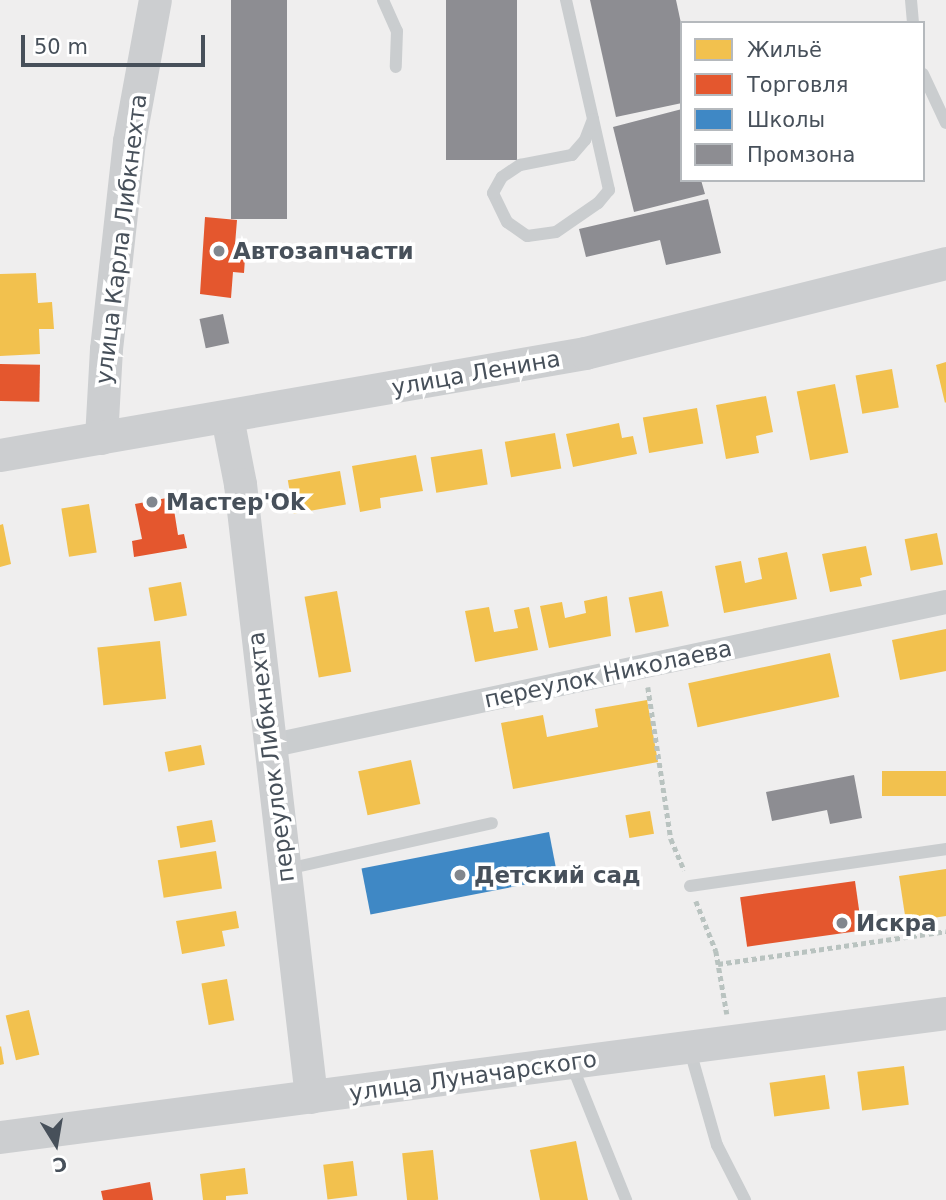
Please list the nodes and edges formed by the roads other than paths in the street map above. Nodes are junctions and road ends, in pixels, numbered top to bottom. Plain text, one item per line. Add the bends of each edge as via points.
1 (155, 0) edge
2 (383, 0) edge
3 (566, 0) edge
4 (911, 0) edge
5 (913, 21) edge
6 (396, 67) dead end
7 (925, 78) edge
8 (593, 120) junction
9 (946, 122) edge
10 (946, 263) edge
11 (227, 417) junction
12 (101, 438) junction
13 (0, 455) edge
14 (946, 601) edge
15 (269, 746) junction
16 (492, 823) dead end
17 (946, 849) edge
18 (284, 869) junction
19 (690, 886) road end
20 (946, 1013) edge
21 (689, 1047) junction
22 (571, 1063) junction
23 (311, 1097) junction
24 (0, 1137) edge
25 (626, 1200) edge
26 (745, 1200) edge

1 - 12 main road, улица Карла Либкнехта via 129,141
2 - 6 lane via 397,31
3 - 8 lane
4 - 5 lane
7 - 9 lane
8 - 8 lane via 609,190 556,232 527,236 507,222 493,193 502,177 520,165 572,155
10 - 11 main road, улица Ленина via 585,353
11 - 12 main road, улица Ленина
11 - 15 main road, переулок Либкнехта via 240,484
12 - 13 main road, улица Ленина
14 - 15 street, переулок Николаева
15 - 18 main road, переулок Либкнехта
16 - 18 lane
17 - 19 lane
18 - 23 main road, переулок Либкнехта
20 - 21 main road, улица Луначарского
21 - 22 main road, улица Луначарского
21 - 26 lane via 717,1146
22 - 23 main road, улица Луначарского
22 - 25 lane
23 - 24 main road, улица Луначарского

